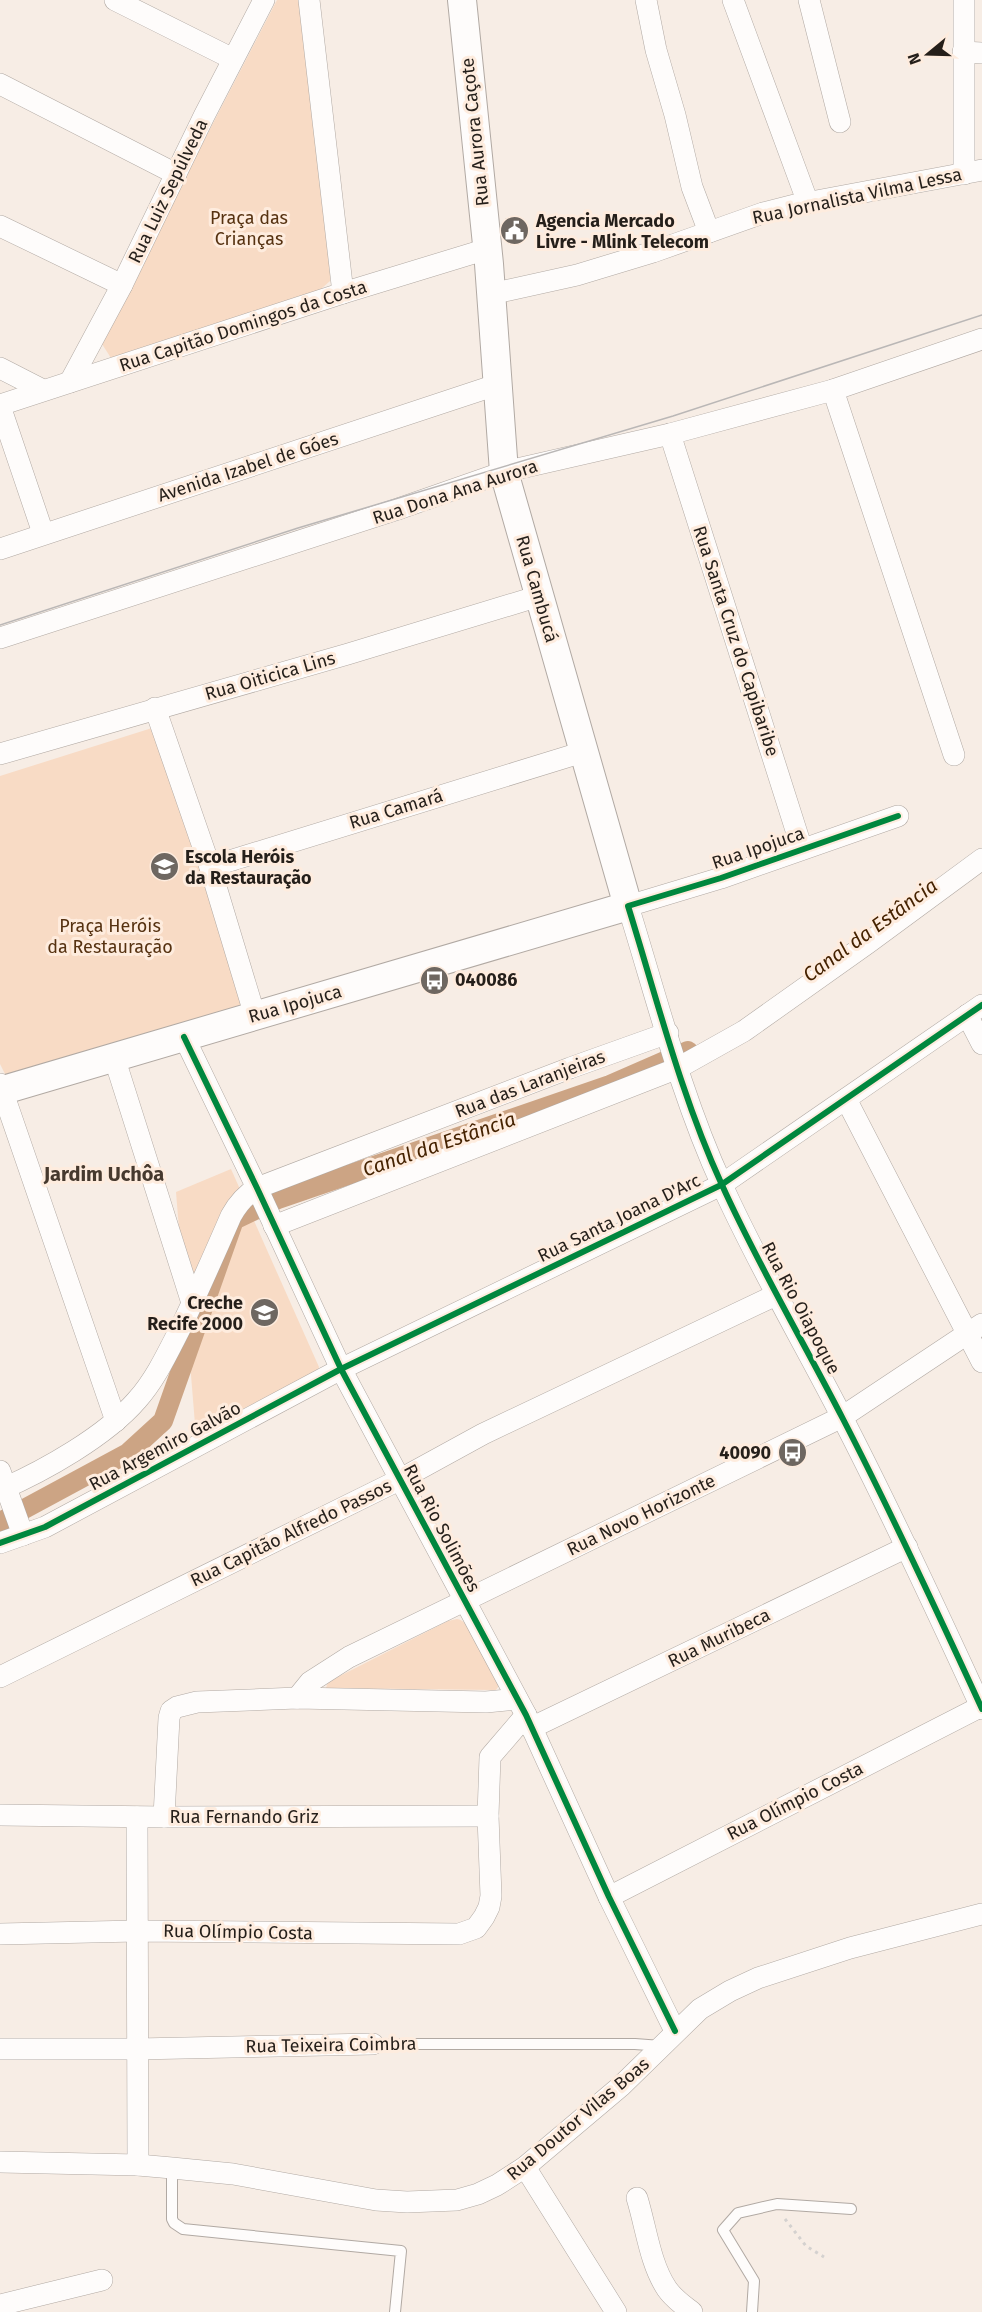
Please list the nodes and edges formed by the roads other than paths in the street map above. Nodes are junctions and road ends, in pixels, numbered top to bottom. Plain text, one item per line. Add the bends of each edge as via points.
1 (115, 0) edge
2 (264, 0) edge
3 (309, 0) edge
4 (462, 0) edge
5 (646, 0) edge
6 (732, 0) edge
7 (809, 0) edge
8 (964, 0) edge
9 (973, 53) edge
10 (234, 60) junction
11 (0, 84) edge
12 (840, 122) dead end
13 (973, 172) edge
14 (176, 174) junction
15 (807, 203) junction
16 (0, 226) edge
17 (709, 232) junction
18 (488, 257) junction
19 (122, 285) junction
20 (343, 293) junction
21 (490, 294) junction
22 (982, 339) edge
23 (0, 368) edge
24 (70, 382) junction
25 (496, 385) junction
26 (43, 390) junction
27 (833, 390) junction
28 (0, 405) edge
29 (670, 434) junction
30 (504, 472) junction
31 (43, 534) junction
32 (0, 549) edge
33 (539, 596) junction
34 (0, 638) edge
35 (155, 708) junction
36 (583, 752) junction
37 (0, 754) edge
38 (954, 755) dead end
39 (898, 816) dead end
40 (802, 849) junction
41 (982, 859) edge
42 (210, 867) junction
43 (628, 906) junction
44 (975, 1010) edge
45 (255, 1016) junction
46 (669, 1036) junction
47 (184, 1037) junction
48 (982, 1044) edge
49 (114, 1057) junction
50 (678, 1067) junction
51 (1, 1089) edge
52 (846, 1099) junction
53 (721, 1185) junction
54 (259, 1191) junction
55 (272, 1222) junction
56 (776, 1295) junction
57 (192, 1303) junction
58 (975, 1329) edge
59 (982, 1362) edge
60 (341, 1369) junction
61 (842, 1417) junction
62 (116, 1421) junction
63 (399, 1480) junction
64 (3, 1485) edge
65 (22, 1532) junction
66 (0, 1543) edge
67 (907, 1547) junction
68 (464, 1602) junction
69 (0, 1677) edge
70 (297, 1698) junction
71 (982, 1707) edge
72 (525, 1714) junction
73 (0, 1815) edge
74 (488, 1816) junction
75 (136, 1817) junction
76 (164, 1817) junction
77 (609, 1897) junction
78 (982, 1914) edge
79 (137, 1931) junction
80 (0, 1934) edge
81 (669, 2039) junction
82 (374, 2044) joint
83 (0, 2049) edge
84 (137, 2049) junction
85 (0, 2162) edge
86 (138, 2165) junction
87 (525, 2167) junction
88 (172, 2168) junction
89 (637, 2198) dead end
90 (851, 2208) dead end
91 (102, 2280) dead end
92 (0, 2305) edge
93 (395, 2312) edge
94 (616, 2312) edge
95 (692, 2312) edge
96 (752, 2312) edge

1 - 10 street
2 - 10 street, Rua Luiz Sepúlveda
3 - 20 street
4 - 18 main road, Rua Aurora Caçote
5 - 17 street via 692,187
6 - 15 street
7 - 12 street
8 - 9 street
9 - 13 street
10 - 14 street, Rua Luiz Sepúlveda
11 - 14 street
13 - 15 street, Rua Jornalista Vilma Lessa
14 - 19 street, Rua Luiz Sepúlveda
15 - 17 street, Rua Jornalista Vilma Lessa
16 - 19 street
17 - 21 street, Rua Jornalista Vilma Lessa via 577,275
18 - 20 street, Rua Capitão Domingos da Costa
18 - 21 main road, Rua Cambucá
19 - 24 street, Rua Luiz Sepúlveda
20 - 24 street, Rua Capitão Domingos da Costa
21 - 25 main road, Rua Cambucá
22 - 27 street, Rua Dona Ana Aurora
23 - 26 street
24 - 26 street, Rua Capitão Domingos da Costa
25 - 30 main road, Rua Cambucá
25 - 31 street, Avenida Izabel de Góes
26 - 28 street, Rua Capitão Domingos da Costa
27 - 29 street, Rua Dona Ana Aurora
27 - 38 street
28 - 31 street
29 - 30 street, Rua Dona Ana Aurora
29 - 40 street, Rua Santa Cruz do Capibaribe
30 - 33 main road, Rua Cambucá
30 - 34 street, Rua Dona Ana Aurora
31 - 32 street, Avenida Izabel de Góes
33 - 35 street, Rua Oiticica Lins
33 - 36 main road, Rua Cambucá
35 - 37 street, Rua Oiticica Lins
35 - 42 street
36 - 42 street, Rua Camará
36 - 43 main road, Rua Cambucá
39 - 40 street, Rua Ipojuca
40 - 43 street, Rua Ipojuca
41 - 50 street via 744,1031
42 - 45 street
43 - 45 main road, Rua Ipojuca
43 - 46 street, Rua Rio Oiapoque
44 - 48 street
44 - 52 street, Rua Santa Joana D'Arc
45 - 47 main road, Rua Ipojuca
46 - 50 street, Rua Rio Oiapoque
46 - 54 street, Rua das Laranjeiras via 570,1068
47 - 49 main road, Rua Ipojuca
47 - 54 street, Rua Rio Solimões
49 - 51 main road, Rua Ipojuca
49 - 57 street
50 - 53 street, Rua Rio Oiapoque
50 - 55 street
51 - 62 street
52 - 53 street, Rua Santa Joana D'Arc
52 - 58 street
53 - 56 street, Rua Rio Oiapoque
53 - 60 street, Rua Santa Joana D'Arc
54 - 55 street, Rua Rio Solimões
54 - 57 street via 239,1202
55 - 60 street, Rua Rio Solimões
56 - 61 street, Rua Rio Oiapoque
56 - 63 street, Rua Capitão Alfredo Passos via 483,1434
57 - 62 street via 159,1368 138,1399
58 - 59 street
58 - 61 street, Rua Novo Horizonte
60 - 63 street, Rua Rio Solimões
60 - 65 street, Rua Argemiro Galvão via 45,1527
61 - 67 street, Rua Rio Oiapoque
61 - 68 street, Rua Novo Horizonte
62 - 64 street via 46,1467
63 - 68 street, Rua Rio Solimões
63 - 69 street, Rua Capitão Alfredo Passos
64 - 65 street
65 - 66 street, Rua Argemiro Galvão
67 - 71 street, Rua Rio Oiapoque
67 - 72 street, Rua Muribeca
68 - 70 street, Rua Novo Horizonte via 349,1658 310,1682
68 - 72 street, Rua Rio Solimões
70 - 72 street via 486,1702
70 - 76 street via 197,1702 171,1712
71 - 77 street, Rua Olímpio Costa
72 - 74 street via 490,1757
72 - 77 street, Rua Rio Solimões
73 - 75 street, Rua Fernando Griz
74 - 76 street, Rua Fernando Griz
74 - 79 street, Rua Olímpio Costa via 491,1896 476,1928 459,1934
75 - 76 street, Rua Fernando Griz
75 - 79 street
77 - 81 street, Rua Rio Solimões
78 - 81 street, Rua Doutor Vilas Boas via 850,1948 758,1978 707,2005
79 - 80 street, Rua Olímpio Costa
79 - 84 street
81 - 82 lane, Rua Teixeira Coimbra via 635,2044
81 - 87 street, Rua Doutor Vilas Boas via 621,2086
82 - 84 street, Rua Teixeira Coimbra
83 - 84 street, Rua Teixeira Coimbra
84 - 86 street
85 - 86 street, Rua Doutor Vilas Boas
86 - 88 street, Rua Doutor Vilas Boas
87 - 88 street, Rua Doutor Vilas Boas via 478,2194 457,2200 407,2202
87 - 94 street
88 - 93 lane via 172,2219 183,2229 401,2251
89 - 95 street via 665,2285
90 - 96 lane via 777,2204 738,2213 723,2230 754,2281
91 - 92 street

